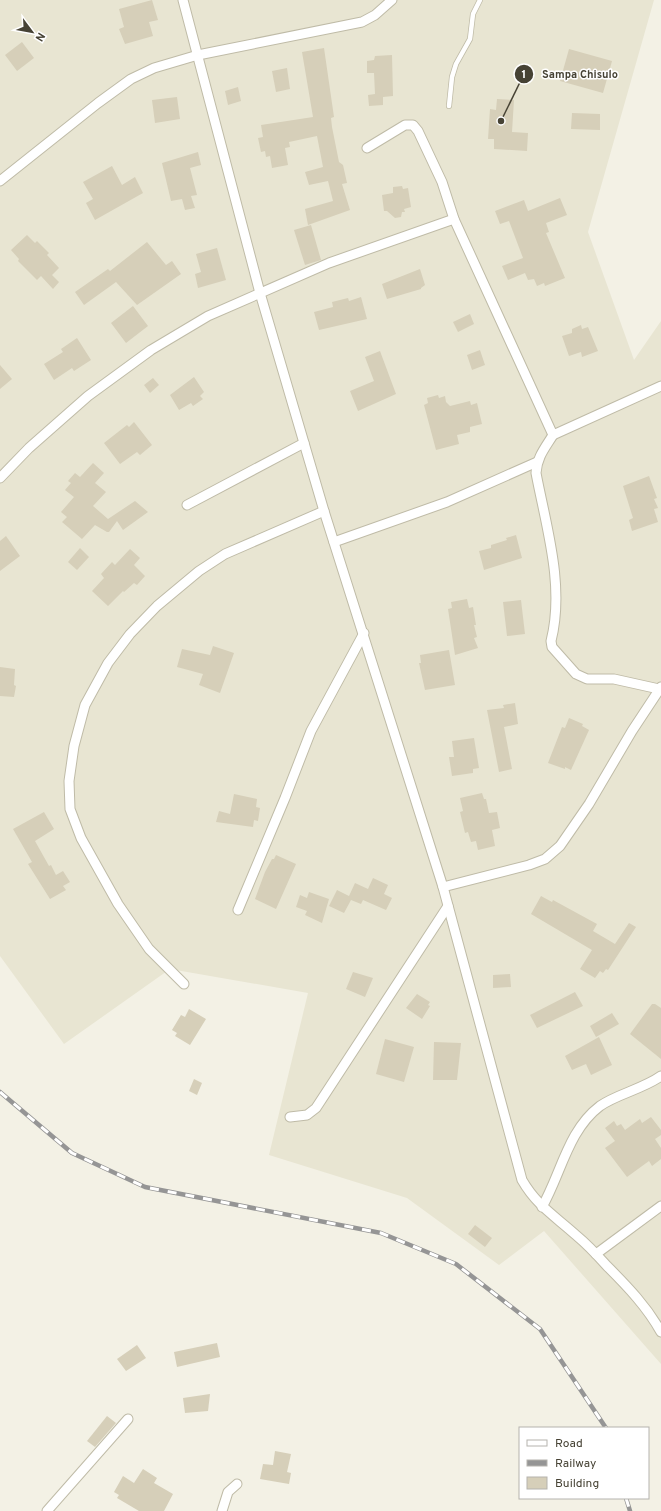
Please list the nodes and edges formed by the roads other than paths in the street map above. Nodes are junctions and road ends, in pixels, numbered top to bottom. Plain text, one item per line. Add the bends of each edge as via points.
1 (183, 0) edge
2 (392, 0) edge
3 (480, 0) edge
4 (198, 55) junction
5 (449, 106) dead end
6 (367, 148) dead end
7 (0, 181) edge
8 (454, 219) junction
9 (260, 293) junction
10 (661, 386) edge
11 (553, 435) junction
12 (304, 443) junction
13 (537, 462) junction
14 (0, 478) edge
15 (187, 504) dead end
16 (324, 511) junction
17 (334, 542) junction
18 (364, 633) junction
19 (660, 688) edge
20 (443, 887) junction
21 (448, 906) junction
22 (238, 910) dead end
23 (184, 984) dead end
24 (661, 1076) edge
25 (290, 1117) dead end
26 (661, 1206) edge
27 (542, 1207) junction
28 (596, 1254) junction
29 (661, 1332) edge
30 (128, 1419) dead end
31 (237, 1484) dead end
32 (46, 1511) edge
33 (222, 1511) edge

1 - 4 street
2 - 4 street via 376,15 362,22
3 - 5 lane via 473,14 470,39 454,70
4 - 7 street via 154,68 132,79
4 - 9 street
6 - 8 street via 405,125 412,125 418,131 442,182
8 - 9 street via 329,263
8 - 11 street
9 - 12 street
9 - 14 street via 208,316 151,350 88,396
10 - 11 street
11 - 13 street
12 - 15 street
12 - 16 street
13 - 17 street via 447,502
13 - 19 street via 536,473 554,572 556,599 552,647 567,666 587,679 614,680
16 - 17 street
16 - 23 street via 225,554 198,571 157,606 130,634 108,663 85,705 73,753 69,781 70,809 81,838 118,904 149,949
17 - 18 street
18 - 20 street
18 - 22 street via 311,730
19 - 20 street via 589,804 560,846 545,858 529,865
20 - 21 street
21 - 25 street via 316,1108 307,1114
21 - 27 street via 522,1180 531,1196
24 - 27 street via 600,1106 586,1120 574,1138
26 - 28 street
27 - 28 street
28 - 29 street via 638,1298
30 - 32 street
31 - 33 street via 228,1492

